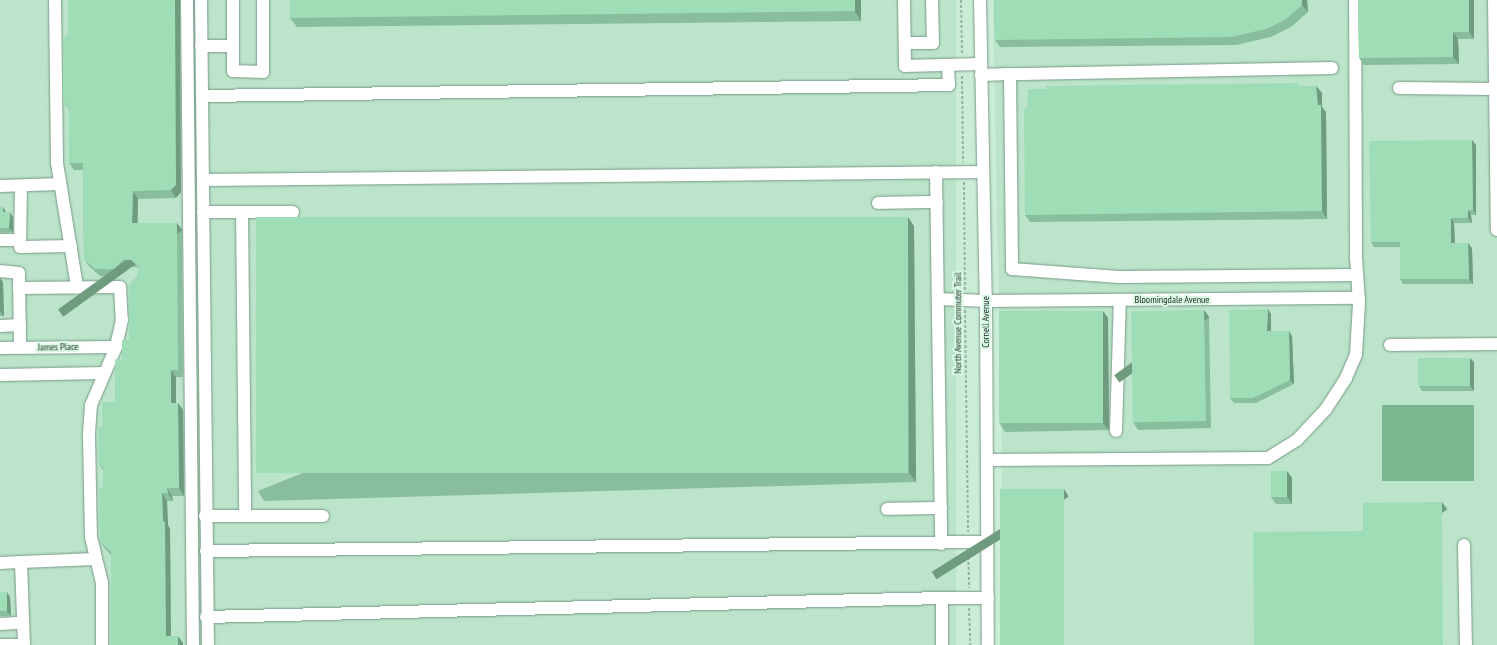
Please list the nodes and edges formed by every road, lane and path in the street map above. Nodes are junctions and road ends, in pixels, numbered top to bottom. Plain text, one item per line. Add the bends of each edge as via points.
1 (55, 0) edge
2 (187, 0) edge
3 (201, 0) edge
4 (233, 0) edge
5 (263, 0) edge
6 (904, 0) edge
7 (932, 0) edge
8 (961, 0) edge
9 (980, 0) edge
10 (1355, 0) edge
11 (1494, 0) edge
12 (905, 43) junction
13 (201, 46) junction
14 (233, 46) junction
15 (962, 64) junction
16 (948, 65) junction
17 (1332, 68) dead end
18 (981, 69) junction
19 (1010, 74) junction
20 (1399, 88) dead end
21 (1495, 89) junction
22 (202, 96) junction
23 (936, 172) junction
24 (963, 172) junction
25 (983, 172) junction
26 (202, 180) junction
27 (60, 184) junction
28 (0, 186) edge
29 (21, 186) junction
30 (937, 202) junction
31 (878, 203) dead end
32 (203, 212) junction
33 (242, 212) junction
34 (293, 212) dead end
35 (1497, 224) edge
36 (1497, 230) edge
37 (0, 240) edge
38 (20, 243) junction
39 (70, 246) junction
40 (0, 247) edge
41 (0, 271) edge
42 (1357, 276) junction
43 (77, 287) junction
44 (19, 288) junction
45 (1359, 298) junction
46 (938, 299) junction
47 (965, 300) junction
48 (1120, 300) junction
49 (986, 302) junction
50 (20, 325) junction
51 (0, 326) edge
52 (1497, 344) edge
53 (1390, 345) dead end
54 (116, 347) junction
55 (0, 348) edge
56 (20, 348) junction
57 (104, 373) junction
58 (0, 375) edge
59 (1116, 431) dead end
60 (987, 460) junction
61 (941, 508) junction
62 (887, 509) dead end
63 (205, 516) junction
64 (245, 516) junction
65 (323, 516) dead end
66 (987, 542) junction
67 (942, 544) junction
68 (968, 544) junction
69 (1464, 545) dead end
70 (206, 551) junction
71 (96, 559) junction
72 (21, 562) junction
73 (0, 564) edge
74 (942, 598) junction
75 (969, 598) junction
76 (988, 598) junction
77 (206, 617) junction
78 (22, 623) junction
79 (0, 624) edge
80 (0, 645) edge
81 (24, 645) edge
82 (102, 645) edge
83 (193, 645) edge
84 (208, 645) edge
85 (942, 645) edge
86 (970, 645) edge
87 (988, 645) edge
88 (1466, 645) edge

1 - 27 street via 57,163
2 - 83 street
3 - 13 street
4 - 14 street
5 - 14 street via 263,72 233,71
6 - 12 street
7 - 12 street via 932,43
8 - 15 path, North Avenue Commuter Trail
9 - 18 street, Cornell Avenue
10 - 42 street
11 - 21 street
12 - 16 street via 905,66
13 - 14 street
13 - 22 street
15 - 16 street
15 - 18 street
15 - 24 path, North Avenue Commuter Trail
16 - 22 street via 949,85
17 - 19 street
18 - 19 street
18 - 25 street, Cornell Avenue
19 - 42 street via 1012,269 1118,277
20 - 21 street
21 - 35 street
22 - 26 street
23 - 24 street
23 - 26 street
23 - 30 street
24 - 25 street
24 - 47 path, North Avenue Commuter Trail
25 - 49 street, Cornell Avenue
26 - 32 street
27 - 29 street
27 - 39 street
28 - 29 street
29 - 38 street
30 - 31 street
30 - 46 street
32 - 33 street
32 - 63 street
33 - 34 street
33 - 64 street
35 - 36 street
37 - 38 street
38 - 39 street
38 - 40 street
39 - 43 street
41 - 44 street via 19,273
42 - 45 street
43 - 44 street
43 - 54 street via 120,287 122,320
44 - 50 street
45 - 48 street, Bloomingdale Avenue
45 - 60 street via 1356,354 1346,378 1326,409 1297,440 1268,458
46 - 47 street, Bloomingdale Avenue
46 - 61 street
47 - 49 street, Bloomingdale Avenue
47 - 68 path, North Avenue Commuter Trail
48 - 49 street, Bloomingdale Avenue
48 - 59 street
49 - 60 street, Cornell Avenue
50 - 51 street
50 - 56 street
52 - 53 street
54 - 56 street, James Place
54 - 57 street
55 - 56 street, James Place
57 - 58 street
57 - 71 street via 91,405 89,436 91,537
60 - 66 street, Cornell Avenue
61 - 62 street
61 - 67 street
63 - 64 street
63 - 70 street
64 - 65 street
66 - 68 street
66 - 76 street, Cornell Avenue
67 - 68 street
67 - 70 street
68 - 75 path, North Avenue Commuter Trail
69 - 88 street
70 - 77 street
71 - 72 street
71 - 82 street via 102,583
72 - 73 street
72 - 78 street
74 - 75 street
74 - 77 street
74 - 85 street
75 - 76 street
75 - 86 path, North Avenue Commuter Trail
76 - 87 street, Cornell Avenue
77 - 84 street
78 - 79 street
78 - 81 street
80 - 81 street

